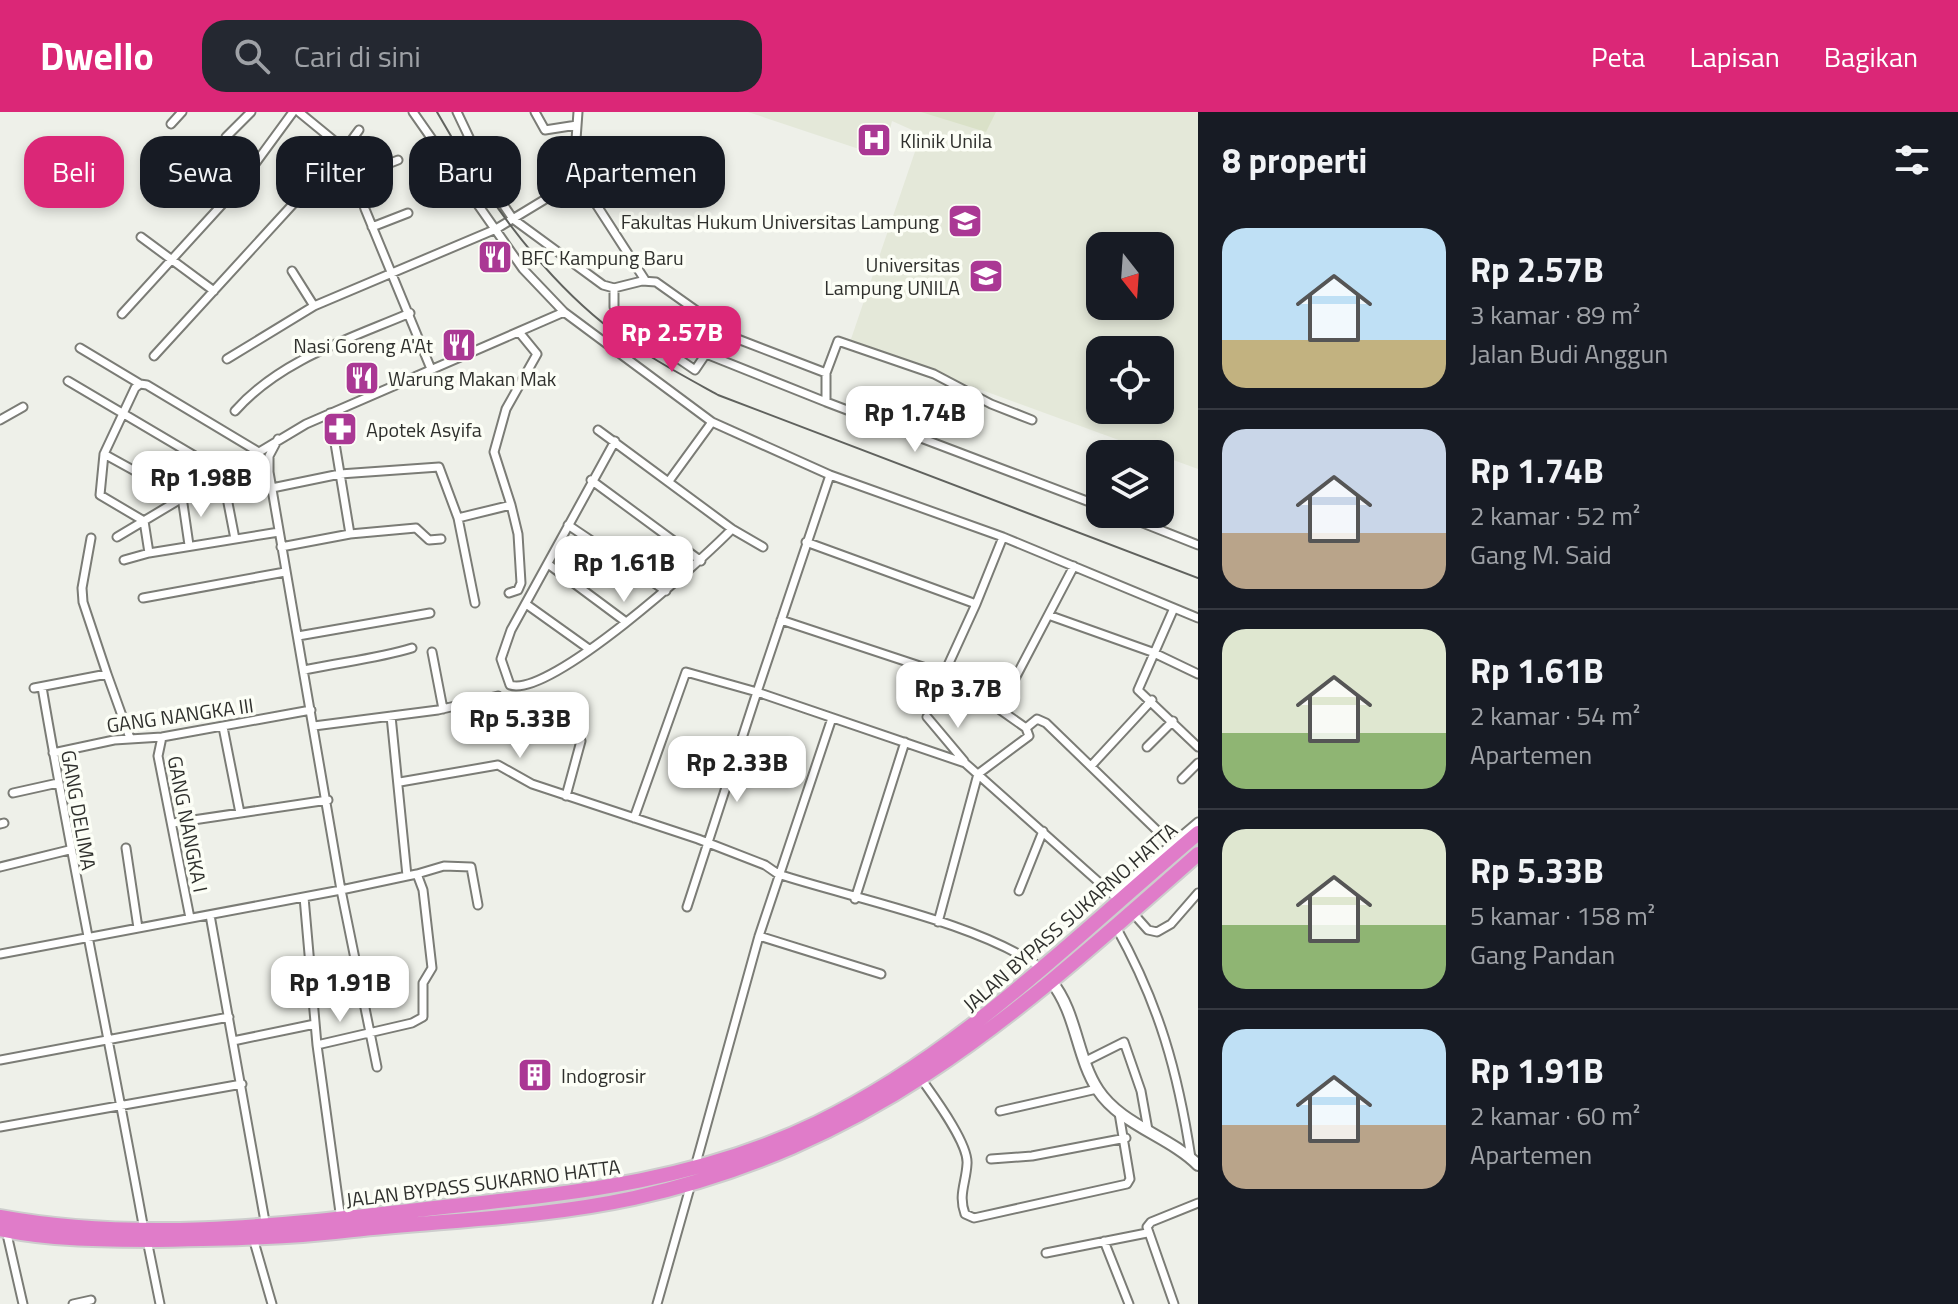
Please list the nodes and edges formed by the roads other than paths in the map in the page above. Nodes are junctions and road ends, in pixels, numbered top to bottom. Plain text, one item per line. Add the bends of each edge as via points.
1 (182, 112) edge
2 (251, 112) edge
3 (296, 112) edge
4 (413, 112) edge
5 (457, 112) edge
6 (535, 112) edge
7 (578, 112) edge
8 (171, 124) dead end
9 (577, 125) junction
10 (359, 130) dead end
11 (227, 136) edge
12 (326, 136) edge
13 (355, 136) edge
14 (576, 136) edge
15 (398, 160) dead end
16 (393, 162) edge
17 (537, 204) edge
18 (289, 208) edge
19 (365, 208) edge
20 (599, 208) edge
21 (408, 213) dead end
22 (513, 219) junction
23 (372, 227) junction
24 (496, 229) junction
25 (141, 237) dead end
26 (172, 257) junction
27 (292, 271) dead end
28 (394, 274) junction
29 (645, 280) junction
30 (614, 288) junction
31 (214, 291) junction
32 (314, 306) junction
33 (564, 312) junction
34 (410, 313) junction
35 (122, 314) dead end
36 (722, 330) junction
37 (519, 332) junction
38 (80, 348) dead end
39 (706, 354) junction
40 (154, 356) dead end
41 (227, 359) dead end
42 (431, 369) junction
43 (826, 373) junction
44 (68, 381) dead end
45 (140, 384) junction
46 (826, 402) junction
47 (23, 407) dead end
48 (235, 411) dead end
49 (122, 413) junction
50 (330, 413) junction
51 (0, 420) edge
52 (1032, 420) dead end
53 (712, 422) junction
54 (598, 430) dead end
55 (278, 439) junction
56 (615, 441) junction
57 (257, 451) junction
58 (104, 454) junction
59 (222, 472) junction
60 (340, 474) junction
61 (830, 475) junction
62 (591, 480) junction
63 (669, 481) junction
64 (272, 488) junction
65 (182, 497) junction
66 (1086, 501) edge
67 (511, 505) junction
68 (458, 518) junction
69 (144, 521) junction
70 (568, 525) junction
71 (1155, 528) edge
72 (732, 529) junction
73 (279, 532) junction
74 (350, 534) junction
75 (117, 537) dead end
76 (1003, 537) junction
77 (91, 538) dead end
78 (235, 539) junction
79 (441, 539) dead end
80 (806, 542) junction
81 (189, 545) junction
82 (1198, 545) edge
83 (281, 547) junction
84 (763, 547) dead end
85 (149, 553) junction
86 (124, 560) dead end
87 (701, 561) junction
88 (548, 564) junction
89 (1074, 566) junction
90 (285, 572) junction
91 (666, 591) junction
92 (509, 593) dead end
93 (143, 598) dead end
94 (475, 603) dead end
95 (526, 604) junction
96 (976, 604) junction
97 (1174, 608) junction
98 (430, 613) dead end
99 (1051, 616) junction
100 (1198, 618) edge
101 (781, 620) junction
102 (626, 622) junction
103 (298, 636) junction
104 (412, 648) dead end
105 (589, 649) junction
106 (432, 652) dead end
107 (1152, 652) junction
108 (304, 670) junction
109 (107, 674) junction
110 (944, 674) junction
111 (1198, 674) edge
112 (757, 692) junction
113 (498, 696) dead end
114 (1152, 700) junction
115 (443, 709) junction
116 (999, 709) junction
117 (311, 710) junction
118 (391, 716) junction
119 (575, 717) dead end
120 (927, 717) dead end
121 (832, 718) junction
122 (1173, 721) junction
123 (314, 726) junction
124 (223, 727) junction
125 (1026, 728) junction
126 (162, 737) junction
127 (130, 738) junction
128 (905, 742) junction
129 (1147, 747) dead end
130 (1198, 747) edge
131 (53, 753) junction
132 (965, 763) junction
133 (1198, 763) edge
134 (1091, 766) junction
135 (978, 774) junction
136 (1182, 779) dead end
137 (400, 782) junction
138 (58, 783) junction
139 (13, 793) dead end
140 (566, 796) junction
141 (328, 800) junction
142 (240, 813) junction
143 (634, 818) junction
144 (1198, 822) edge
145 (173, 823) junction
146 (1043, 831) junction
147 (1198, 833) edge
148 (708, 844) junction
149 (1172, 845) junction
150 (126, 848) dead end
151 (69, 850) junction
152 (1198, 854) edge
153 (0, 867) edge
154 (417, 874) junction
155 (778, 874) junction
156 (407, 876) junction
157 (341, 890) junction
158 (1019, 891) dead end
159 (304, 897) junction
160 (1117, 897) junction
161 (1197, 898) edge
162 (855, 899) junction
163 (478, 905) dead end
164 (687, 907) dead end
165 (1132, 912) junction
166 (210, 915) junction
167 (190, 918) junction
168 (938, 922) junction
169 (1115, 926) junction
170 (138, 928) junction
171 (759, 936) junction
172 (87, 938) junction
173 (0, 954) edge
174 (1041, 968) junction
175 (881, 974) dead end
176 (1051, 981) junction
177 (229, 1017) junction
178 (315, 1024) junction
179 (371, 1033) junction
180 (110, 1038) junction
181 (233, 1041) junction
182 (317, 1045) junction
183 (0, 1060) edge
184 (1086, 1061) junction
185 (377, 1067) dead end
186 (922, 1080) junction
187 (242, 1084) junction
188 (901, 1084) junction
189 (1097, 1089) junction
190 (121, 1103) junction
191 (1000, 1111) dead end
192 (1119, 1111) junction
193 (0, 1127) edge
194 (1148, 1130) junction
195 (1126, 1138) junction
196 (991, 1159) dead end
197 (1196, 1163) edge
198 (695, 1167) junction
199 (691, 1184) junction
200 (1198, 1203) edge
201 (449, 1214) junction
202 (428, 1216) junction
203 (341, 1220) junction
204 (2, 1225) edge
205 (266, 1227) junction
206 (1147, 1233) junction
207 (145, 1235) junction
208 (253, 1238) junction
209 (1104, 1241) junction
210 (1046, 1253) dead end
211 (91, 1300) dead end
212 (23, 1304) edge
213 (73, 1304) edge
214 (160, 1304) edge
215 (272, 1304) edge
216 (657, 1304) edge
217 (1129, 1304) edge
218 (1174, 1304) edge

1 - 8 street
2 - 11 street
3 - 12 street
3 - 26 street via 238,187
4 - 24 street
5 - 22 street
6 - 9 street via 545,130
7 - 9 street
9 - 14 street
10 - 13 street
15 - 16 street
17 - 22 street
18 - 31 street
19 - 23 street
20 - 29 street
21 - 23 street
22 - 24 street
22 - 30 street via 595,281
23 - 28 street
24 - 28 street
24 - 33 street via 523,269
25 - 26 street
26 - 31 street
26 - 35 street
27 - 32 street
28 - 32 street
28 - 34 street
29 - 30 street
29 - 36 street via 656,282
30 - 39 street via 616,312 658,347 695,370
31 - 40 street
32 - 41 street
33 - 37 street
33 - 53 street
34 - 42 street
34 - 48 street via 301,361 254,390
36 - 39 street
36 - 43 street
37 - 42 street
37 - 67 street via 537,354 506,409 494,452
38 - 45 street
39 - 46 street
42 - 50 street
43 - 46 street
43 - 52 street via 838,341 934,374
44 - 49 street
45 - 49 street
45 - 57 street
46 - 66 street
47 - 51 street
49 - 58 street
49 - 59 street
50 - 55 street
50 - 60 street
53 - 61 street
53 - 63 street
54 - 56 street
55 - 57 street
55 - 64 street via 269,456
56 - 62 street
56 - 63 street
57 - 59 street
58 - 65 street
58 - 69 street via 100,495
59 - 65 street
59 - 78 street
60 - 64 street
60 - 68 street via 439,467
60 - 74 street
61 - 76 street
61 - 80 street
62 - 70 street
62 - 87 street
63 - 72 street
64 - 73 street
65 - 69 street
65 - 81 street
67 - 68 street
67 - 92 street via 521,583
68 - 94 street
69 - 75 street
69 - 85 street
70 - 88 street
70 - 91 street
71 - 82 street
72 - 84 street
72 - 87 street
73 - 78 street
73 - 83 street
74 - 79 street via 416,528 429,540
74 - 83 street
76 - 89 street
76 - 96 street
77 - 109 street via 83,602
78 - 81 street
80 - 96 street
80 - 101 street
81 - 85 street
83 - 90 street
85 - 86 street
87 - 91 street
88 - 95 street
88 - 102 street
89 - 97 street
89 - 99 street
90 - 93 street
90 - 103 street
91 - 102 street
95 - 105 street
95 - 105 street via 501,659 510,685 530,686
96 - 110 street
97 - 100 street
97 - 107 street
98 - 103 street
99 - 107 street
99 - 116 street
101 - 110 street
101 - 112 street
102 - 105 street
103 - 108 street
104 - 108 street
106 - 115 street
107 - 111 street
107 - 114 street via 1138,690
108 - 117 street
109 - 127 street
109 - 131 street, GANG DELIMA via 38,688
110 - 116 street
112 - 121 street
112 - 143 street via 686,672
112 - 148 street
113 - 115 street
114 - 122 street
114 - 134 street
115 - 118 street
116 - 125 street
117 - 123 street
117 - 124 street, GANG NANGKA III
118 - 123 street
118 - 137 street
119 - 140 street via 581,741
120 - 132 street
121 - 128 street
121 - 155 street
122 - 129 street
122 - 130 street
123 - 141 street
124 - 126 street, GANG NANGKA III
124 - 142 street
125 - 134 street via 1037,719 1046,723
125 - 135 street via 1029,736
126 - 127 street, GANG NANGKA III
126 - 145 street, GANG NANGKA I via 158,756
127 - 131 street, GANG NANGKA III
128 - 132 street
128 - 162 street
131 - 138 street, GANG DELIMA
132 - 135 street
133 - 136 street
134 - 149 street
135 - 146 street
135 - 168 street
137 - 140 street via 498,765
137 - 156 street
138 - 139 street
138 - 151 street, GANG DELIMA
140 - 143 street
141 - 142 street
141 - 157 street
142 - 145 street
143 - 148 street
144 - 149 street
145 - 167 street, GANG NANGKA I
146 - 158 street
146 - 160 street
147 - 160 highway, JALAN BYPASS SUKARNO HATTA
148 - 155 street
148 - 164 street
149 - 160 street
150 - 170 street
151 - 153 street
151 - 172 street, GANG DELIMA
152 - 165 highway, JALAN BYPASS SUKARNO HATTA
154 - 156 street
154 - 163 street via 444,866 471,867
154 - 179 street via 432,968 423,983 423,1017
155 - 162 street
155 - 171 street
156 - 157 street
157 - 159 street
157 - 179 street
159 - 166 street
159 - 178 street
160 - 174 highway, JALAN BYPASS SUKARNO HATTA
161 - 165 street via 1157,932 1148,930
162 - 168 street
165 - 169 highway, JALAN BYPASS SUKARNO HATTA
166 - 167 street
166 - 177 street
167 - 170 street
168 - 174 street via 1020,953
169 - 176 highway, JALAN BYPASS SUKARNO HATTA
169 - 197 street via 1168,1042
170 - 172 street
171 - 175 street
171 - 198 street
172 - 173 street
172 - 180 street, GANG DELIMA
174 - 188 highway, JALAN BYPASS SUKARNO HATTA
176 - 184 street via 1067,1005
176 - 186 highway, JALAN BYPASS SUKARNO HATTA
177 - 180 street
177 - 181 street
178 - 181 street
178 - 182 street
179 - 182 street
179 - 185 street
180 - 183 street
180 - 190 street, GANG DELIMA
181 - 187 street
182 - 203 street
184 - 189 street
184 - 194 street via 1124,1042
186 - 188 highway, JALAN BYPASS SUKARNO HATTA
186 - 195 street via 968,1162 961,1194 965,1214 986,1217 1127,1184
187 - 190 street
187 - 205 street
188 - 198 highway, JALAN BYPASS SUKARNO HATTA via 817,1123
188 - 199 highway, JALAN BYPASS SUKARNO HATTA via 794,1149
189 - 191 street
189 - 192 street
190 - 193 street
190 - 207 street, GANG DELIMA
192 - 194 street
192 - 195 street
194 - 197 street
195 - 196 street
198 - 201 highway, JALAN BYPASS SUKARNO HATTA via 581,1193
199 - 201 highway, JALAN BYPASS SUKARNO HATTA via 591,1206
199 - 216 street
200 - 206 street via 1151,1222
201 - 202 highway, JALAN BYPASS SUKARNO HATTA
202 - 203 highway, JALAN BYPASS SUKARNO HATTA
202 - 208 highway, JALAN BYPASS SUKARNO HATTA
203 - 205 highway, JALAN BYPASS SUKARNO HATTA
204 - 207 highway, JALAN BYPASS SUKARNO HATTA via 69,1239
204 - 212 street
205 - 207 highway, JALAN BYPASS SUKARNO HATTA
206 - 209 street
206 - 218 street
207 - 208 highway, JALAN BYPASS SUKARNO HATTA
207 - 214 street, GANG DELIMA
208 - 215 street
209 - 210 street
209 - 217 street
211 - 213 street

